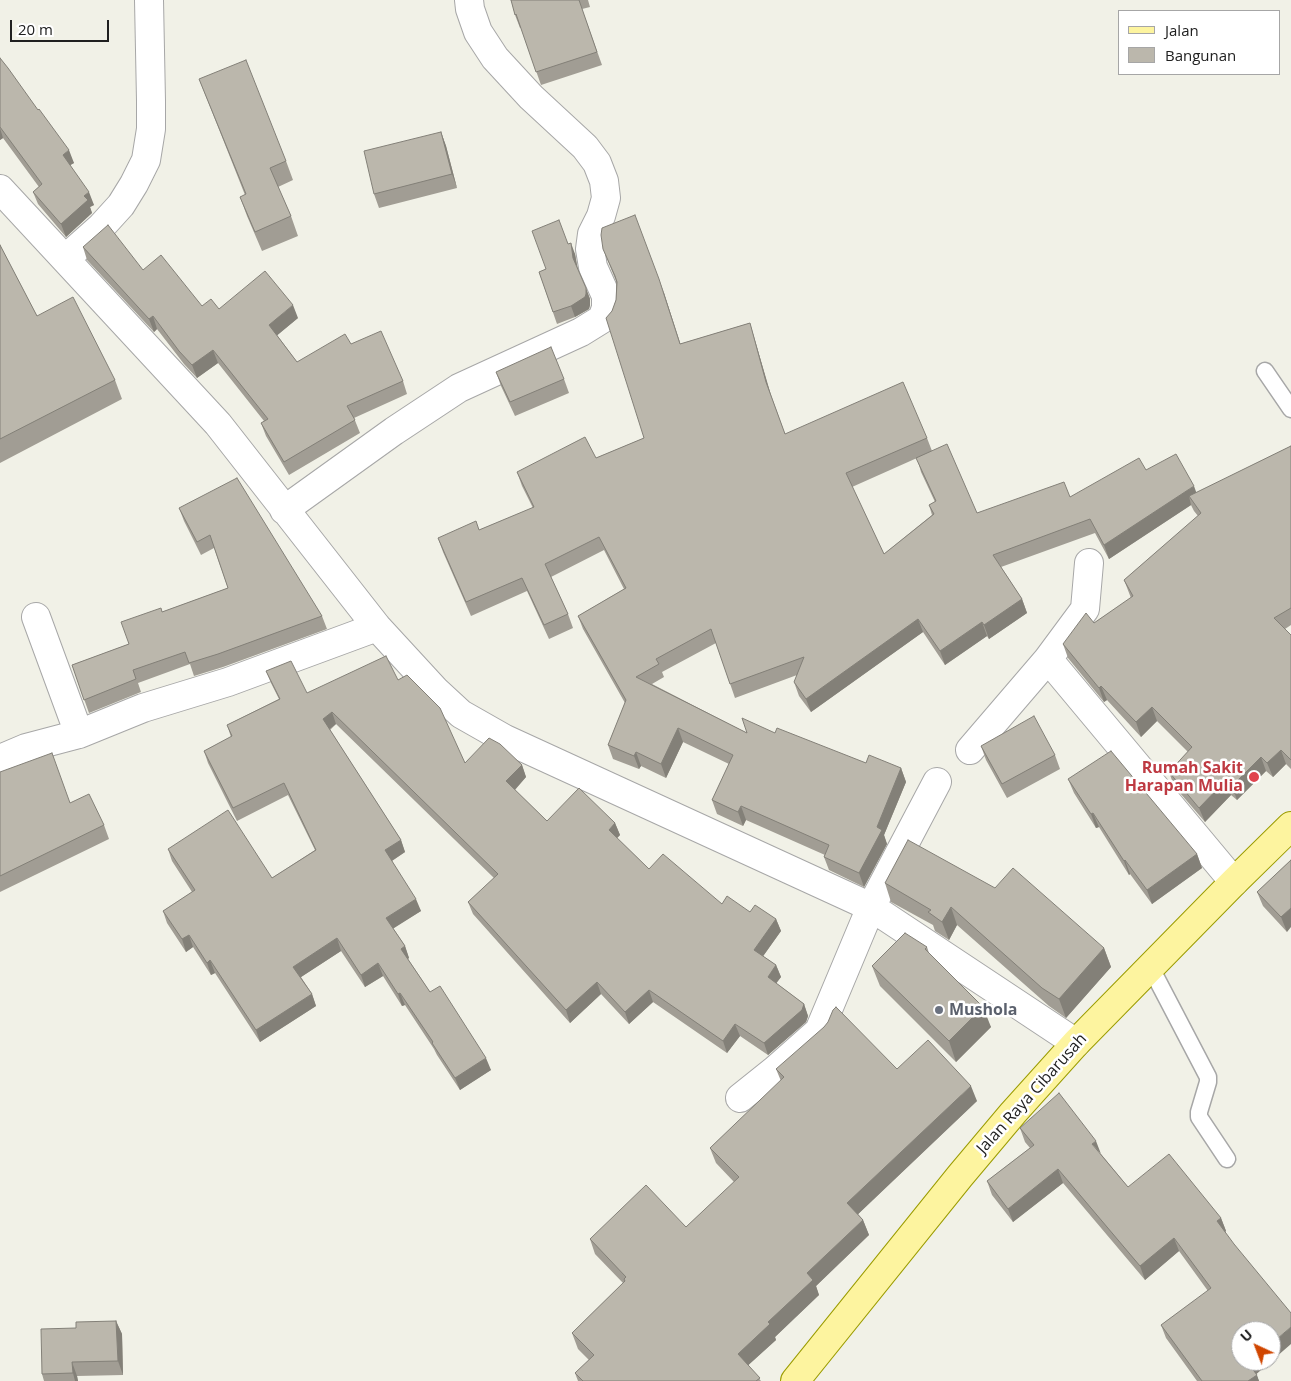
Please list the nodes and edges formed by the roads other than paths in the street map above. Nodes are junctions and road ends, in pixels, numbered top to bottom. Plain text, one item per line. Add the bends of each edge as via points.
1 (149, 0) edge
2 (469, 0) edge
3 (0, 188) edge
4 (65, 258) junction
5 (1266, 370) dead end
6 (1291, 409) edge
7 (284, 510) junction
8 (1089, 563) dead end
9 (36, 617) dead end
10 (377, 627) junction
11 (1048, 659) junction
12 (78, 734) junction
13 (970, 750) dead end
14 (0, 759) edge
15 (937, 782) dead end
16 (1291, 826) edge
17 (1234, 882) junction
18 (871, 907) junction
19 (1151, 968) junction
20 (1076, 1044) junction
21 (740, 1098) dead end
22 (1227, 1159) dead end
23 (799, 1380) edge

1 - 4 street via 151,129 146,160 121,205
2 - 7 street via 478,32 495,58 585,147 597,163 606,198 592,234 590,249 606,296 602,320 459,388
3 - 4 street
4 - 7 street via 218,424
5 - 6 lane
7 - 10 street
8 - 11 street via 1085,609
9 - 12 street
10 - 12 street via 228,682 143,708
10 - 18 street via 448,703 479,726
11 - 13 street
11 - 17 street
12 - 14 street via 26,748
15 - 18 street
16 - 17 main road, Jalan Raya Cibarusah
17 - 19 main road, Jalan Raya Cibarusah
18 - 20 street
18 - 21 street via 819,1031
19 - 20 main road, Jalan Raya Cibarusah
19 - 22 lane via 1208,1077 1199,1117
20 - 23 main road, Jalan Raya Cibarusah via 960,1176

